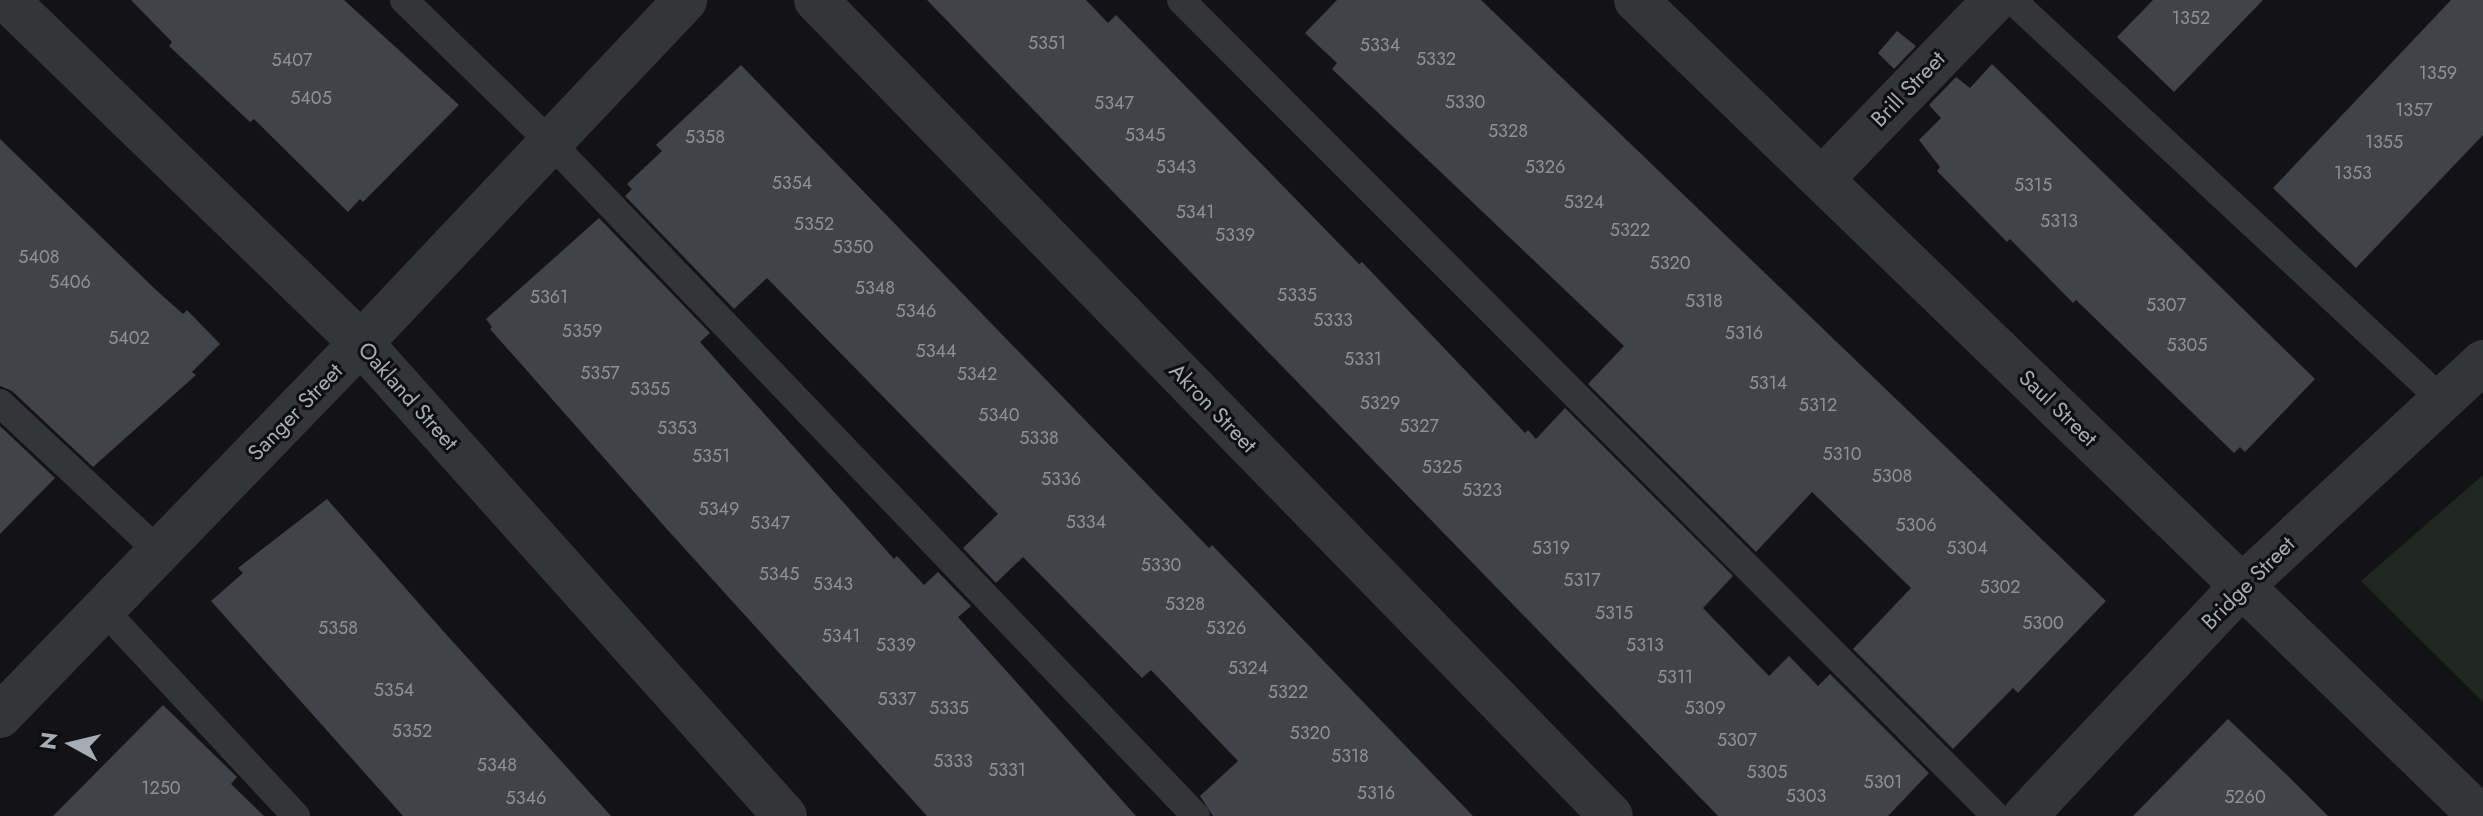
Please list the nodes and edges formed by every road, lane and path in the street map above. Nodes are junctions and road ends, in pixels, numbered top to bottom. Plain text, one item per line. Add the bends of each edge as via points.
1 (7, 0) edge
2 (404, 0) edge
3 (685, 0) edge
4 (816, 0) edge
5 (1181, 0) edge
6 (1636, 0) edge
7 (1995, 0) edge
8 (2012, 0) edge
9 (551, 143) junction
10 (1822, 179) junction
11 (361, 343) junction
12 (2483, 362) edge
13 (2442, 400) junction
14 (0, 403) edge
15 (159, 552) junction
16 (2242, 586) junction
17 (103, 609) junction
18 (0, 716) edge
19 (296, 816) edge
20 (785, 816) edge
21 (1196, 816) edge
22 (1611, 816) edge
23 (1996, 816) edge
24 (2025, 816) edge
25 (2480, 816) edge

1 - 11 street, Oakland Street
2 - 9 lane
3 - 9 street, Sanger Street
4 - 22 street, Akron Street
5 - 23 lane
6 - 10 street, Saul Street
7 - 10 street, Brill Street
8 - 13 lane
9 - 11 street, Sanger Street
9 - 21 lane
10 - 16 street, Saul Street
11 - 15 street, Sanger Street
11 - 20 street, Oakland Street
12 - 13 street, Bridge Street
13 - 16 street, Bridge Street
14 - 15 lane
15 - 17 street, Sanger Street
16 - 24 street, Bridge Street
16 - 25 street, Saul Street
17 - 18 street, Sanger Street
17 - 19 lane

